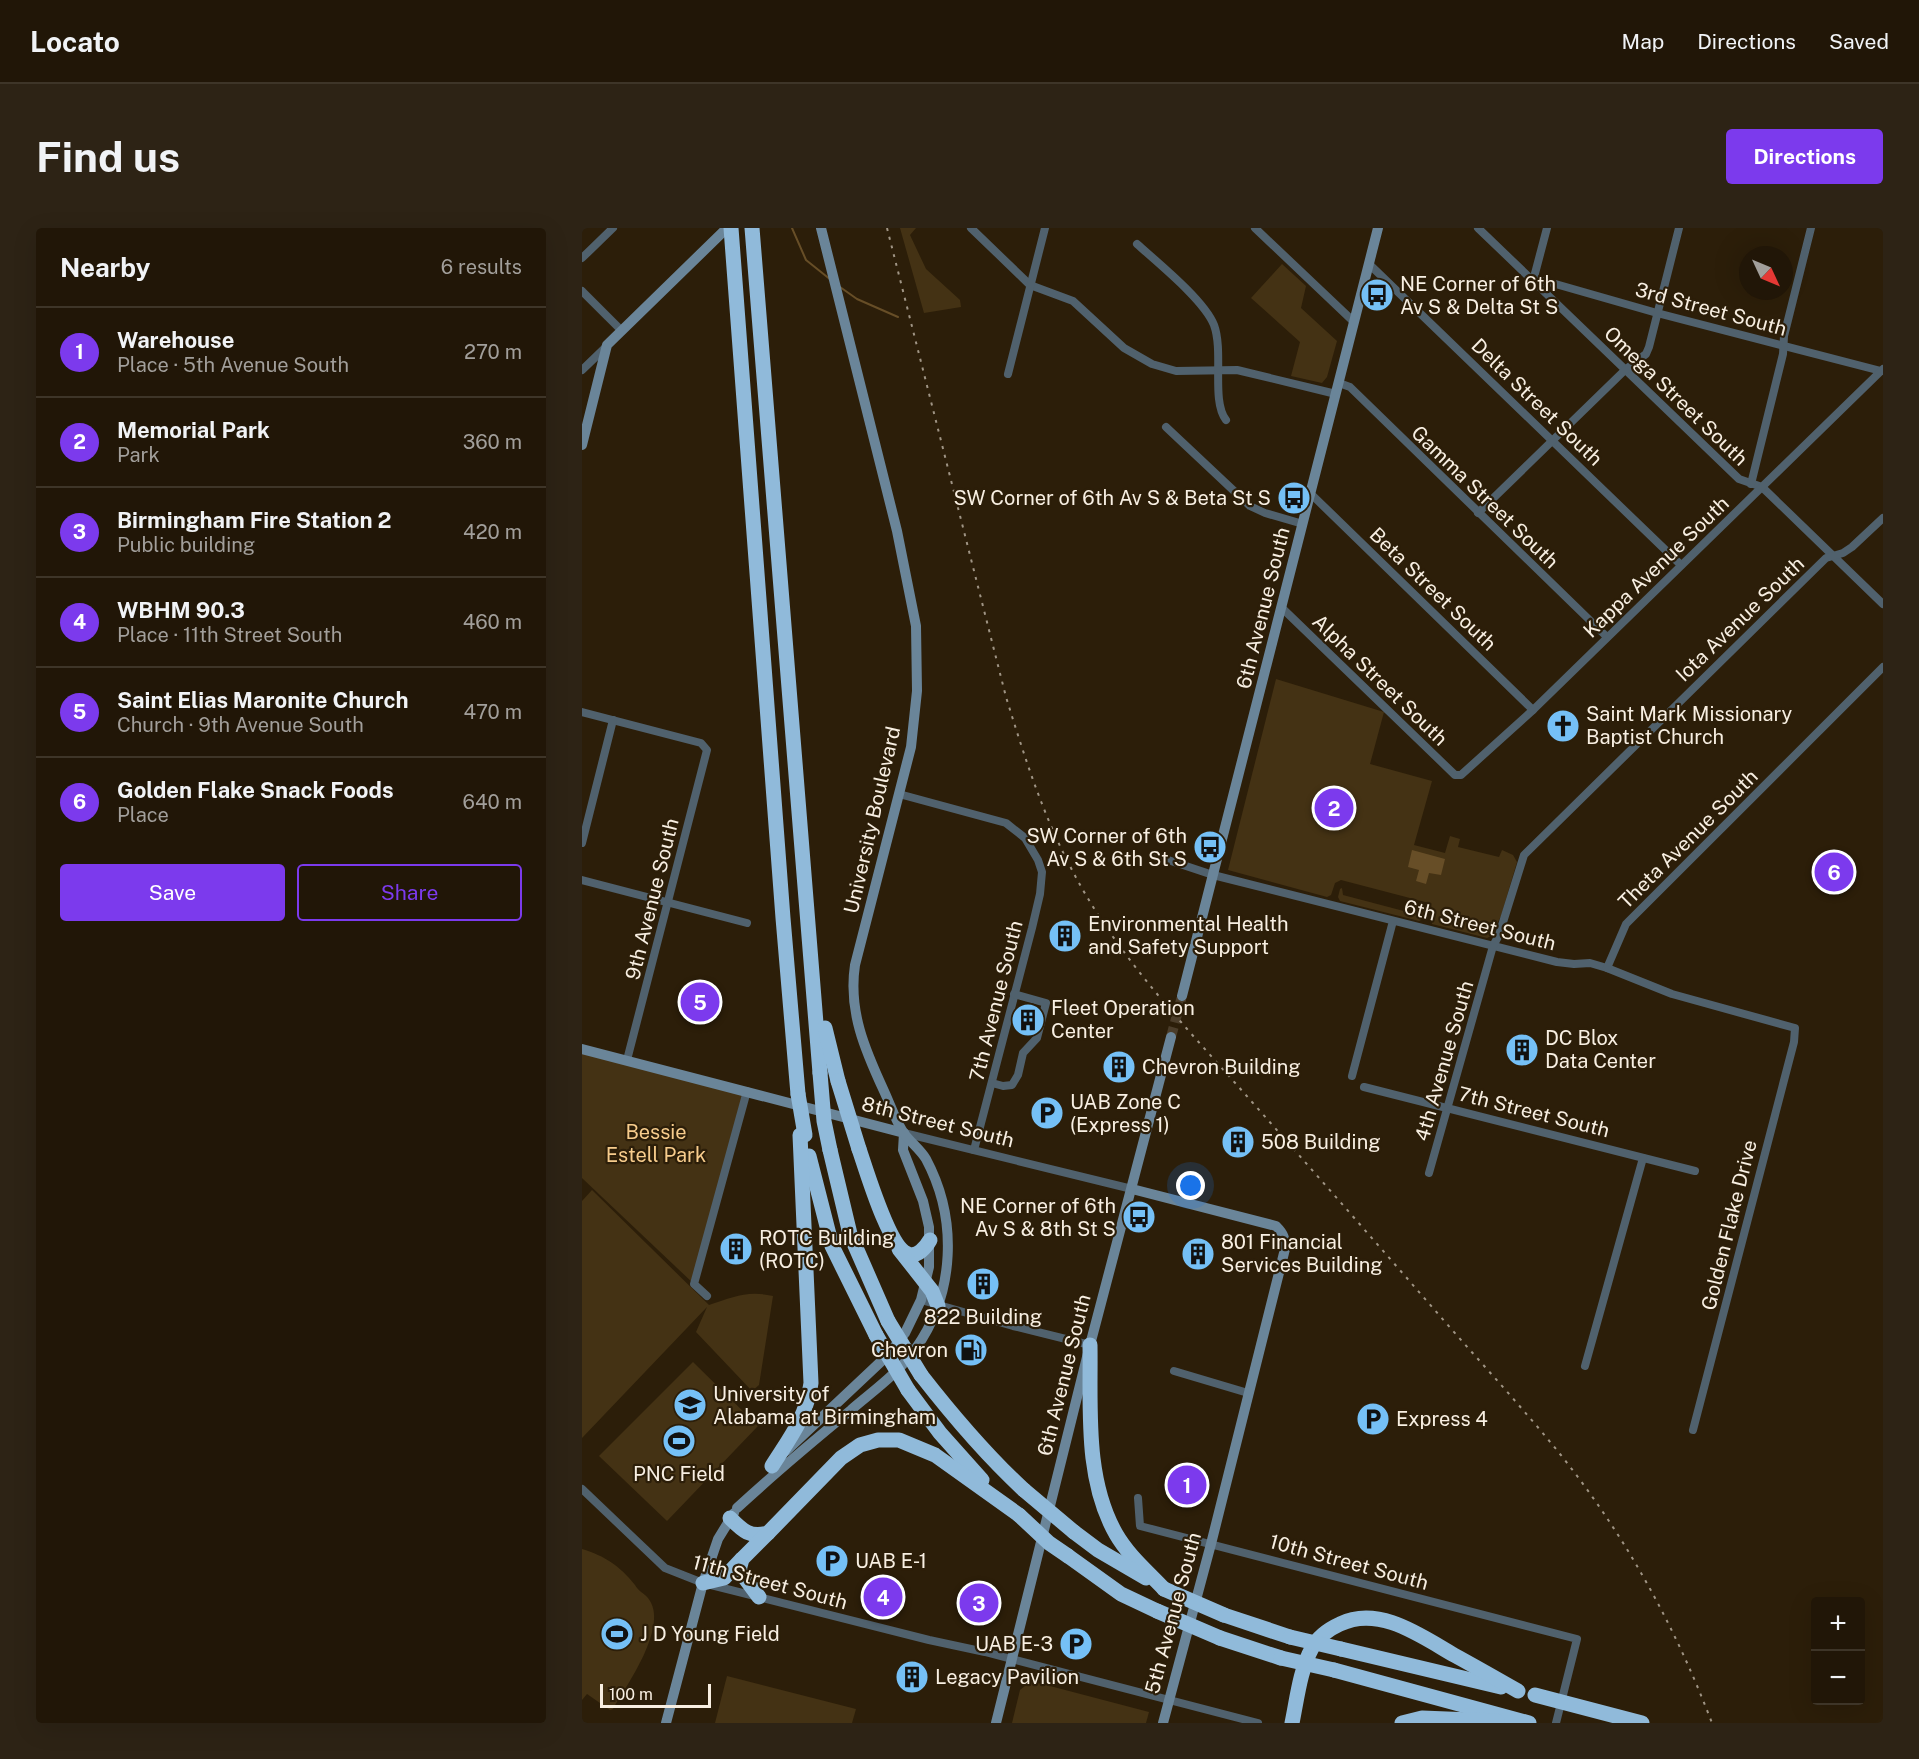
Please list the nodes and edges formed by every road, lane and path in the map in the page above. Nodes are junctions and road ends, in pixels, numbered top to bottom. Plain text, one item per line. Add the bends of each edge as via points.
1 (613, 228) edge
2 (729, 228) edge
3 (821, 228) edge
4 (971, 228) edge
5 (1045, 228) edge
6 (1255, 228) edge
7 (1378, 228) edge
8 (1478, 228) edge
9 (1547, 228) edge
10 (1679, 228) edge
11 (1811, 228) edge
12 (752, 229) edge
13 (1137, 244) dead end
14 (582, 258) edge
15 (1369, 264) junction
16 (1533, 281) junction
17 (1030, 285) junction
18 (582, 291) edge
19 (1658, 314) junction
20 (1354, 322) junction
21 (622, 331) junction
22 (607, 345) junction
23 (1783, 345) junction
24 (1219, 369) junction
25 (582, 370) edge
26 (1625, 370) junction
27 (1880, 372) edge
28 (1008, 374) dead end
29 (1337, 389) junction
30 (1226, 420) dead end
31 (1166, 427) dead end
32 (1552, 440) junction
33 (582, 444) edge
34 (1751, 484) junction
35 (1762, 487) junction
36 (1310, 493) junction
37 (1478, 513) junction
38 (1883, 518) edge
39 (1303, 524) junction
40 (1832, 556) junction
41 (1681, 565) junction
42 (1883, 604) edge
43 (1282, 608) junction
44 (1607, 637) junction
45 (1883, 667) edge
46 (1533, 710) junction
47 (582, 712) edge
48 (613, 720) junction
49 (1455, 775) joint
50 (899, 794) junction
51 (582, 843) edge
52 (1524, 855) joint
53 (1156, 856) dead end
54 (1213, 875) junction
55 (582, 880) edge
56 (668, 902) junction
57 (1393, 921) junction
58 (747, 923) dead end
59 (810, 944) junction
60 (1493, 946) junction
61 (1606, 968) junction
62 (1014, 994) junction
63 (1182, 996) tunnel mouth
64 (1795, 1028) joint
65 (1171, 1037) tunnel mouth
66 (582, 1049) edge
67 (627, 1060) junction
68 (1352, 1076) dead end
69 (992, 1083) junction
70 (1364, 1087) dead end
71 (747, 1091) junction
72 (1449, 1108) junction
73 (904, 1132) junction
74 (803, 1135) junction
75 (974, 1150) junction
76 (1643, 1158) junction
77 (1695, 1171) dead end
78 (1430, 1173) dead end
79 (1132, 1189) junction
80 (1283, 1233) joint
81 (930, 1240) junction
82 (898, 1247) junction
83 (926, 1284) junction
84 (707, 1296) dead end
85 (921, 1300) junction
86 (938, 1306) junction
87 (1090, 1345) junction
88 (1585, 1366) dead end
89 (1174, 1371) dead end
90 (1248, 1393) junction
91 (1693, 1430) dead end
92 (772, 1466) junction
93 (582, 1489) edge
94 (1138, 1498) dead end
95 (734, 1513) junction
96 (1019, 1515) junction
97 (768, 1533) junction
98 (1211, 1544) junction
99 (742, 1559) junction
100 (703, 1583) junction
101 (1164, 1589) junction
102 (759, 1598) junction
103 (1012, 1660) junction
104 (1518, 1691) junction
105 (1169, 1701) junction
106 (666, 1723) edge
107 (996, 1723) edge
108 (1163, 1723) edge
109 (1258, 1723) edge
110 (1292, 1723) edge
111 (1402, 1723) edge
112 (1527, 1723) edge
113 (1556, 1723) edge
114 (1642, 1723) edge

1 - 14 street
2 - 21 main road
2 - 74 highway, bridge
3 - 50 main road, University Boulevard via 897,531 916,626 917,691 911,747
4 - 17 street
5 - 17 street
6 - 20 street
7 - 15 main road, 6th Avenue South
8 - 16 street, Omega Street South
9 - 16 street
10 - 19 street
11 - 23 street
12 - 59 highway
13 - 24 street via 1210,318
15 - 20 main road, 6th Avenue South
15 - 32 street, Delta Street South
16 - 19 street, 3rd Street South via 1545,281
16 - 26 street, Omega Street South
17 - 24 street, Gamma Street South via 1072,301 1124,348 1152,364 1176,371
17 - 28 street
18 - 21 street
19 - 23 street, 3rd Street South
19 - 26 street via 1648,350
20 - 29 main road, 6th Avenue South
21 - 22 main road
22 - 25 street
22 - 33 main road
23 - 27 street, 3rd Street South
23 - 34 street
24 - 29 street, Gamma Street South
24 - 30 street via 1219,408
26 - 32 street
26 - 34 street, Omega Street South via 1739,479
27 - 35 street, Kappa Avenue South
29 - 36 main road, 6th Avenue South
29 - 37 street, Gamma Street South via 1350,387
31 - 39 street via 1250,506
32 - 37 street
32 - 41 street, Delta Street South
34 - 35 street, Omega Street South
35 - 40 street, Omega Street South
35 - 41 street, Kappa Avenue South
36 - 39 main road, 6th Avenue South
36 - 46 street, Beta Street South
37 - 44 street, Gamma Street South
38 - 40 street, Iota Avenue South via 1843,554
39 - 43 main road, 6th Avenue South
40 - 42 street, Omega Street South
40 - 52 street, Iota Avenue South via 1726,654
41 - 44 street, Kappa Avenue South
43 - 49 street, Alpha Street South
43 - 54 main road, 6th Avenue South
44 - 46 street, Kappa Avenue South
45 - 61 street, Theta Avenue South via 1626,924
46 - 49 street, Kappa Avenue South via 1461,775
47 - 48 street
48 - 51 street
48 - 56 street, 9th Avenue South via 706,746
50 - 62 street, 7th Avenue South via 1006,823 1025,838 1038,860 1042,873 1040,894
50 - 73 main road, University Boulevard via 858,951 853,992 863,1045
52 - 60 street, 4th Avenue South
53 - 54 street, 6th Street South
54 - 57 street, 6th Street South
54 - 63 main road, 6th Avenue South
55 - 56 street
56 - 58 street
56 - 67 street, 9th Avenue South
57 - 60 street, 6th Street South
57 - 68 street
59 - 82 highway, bridge via 828,1047 876,1201
59 - 101 highway, bridge via 824,1121 850,1234 888,1321 921,1375 999,1467 1098,1550
60 - 61 street, 6th Street South via 1557,962 1590,963
60 - 72 street, 4th Avenue South
61 - 64 street, 6th Street South via 1672,994
62 - 69 street, 7th Avenue South
62 - 69 street via 1046,1003 1041,1024 1037,1038 1023,1053 1012,1085
64 - 91 street, Golden Flake Drive
65 - 79 main road, 6th Avenue South
66 - 67 main road, 8th Street South
67 - 71 main road, 8th Street South
69 - 75 street, 7th Avenue South
70 - 72 street, 7th Street South
71 - 73 main road, 8th Street South
71 - 84 street via 693,1284
72 - 76 street, 7th Street South
72 - 78 street, 4th Avenue South
73 - 75 street, 8th Street South
73 - 81 main road, University Boulevard via 903,1150 923,1201
73 - 86 main road, University Boulevard via 925,1157 944,1206 948,1258
74 - 92 highway via 812,1383 802,1420
74 - 96 highway, bridge via 832,1246 876,1335 908,1390 940,1433
75 - 79 street, 8th Street South
76 - 77 street, 7th Street South
76 - 88 street
79 - 80 main road, 8th Street South via 1276,1226
79 - 87 main road, 6th Avenue South
80 - 90 main road, 5th Avenue South via 1285,1250
81 - 82 highway via 914,1255
81 - 83 main road, University Boulevard
82 - 83 highway
83 - 85 main road, University Boulevard
83 - 86 highway
85 - 86 street
85 - 92 main road, University Boulevard via 905,1333 889,1354
86 - 87 street
86 - 95 main road, University Boulevard via 923,1339 903,1364 770,1477
87 - 101 highway via 1095,1470 1105,1510 1131,1556
87 - 103 main road, 6th Avenue South
89 - 90 street
90 - 98 main road, 5th Avenue South
92 - 95 main road, University Boulevard
93 - 100 street, 11th Street South via 665,1568
94 - 98 street, 10th Street South via 1140,1526
95 - 97 highway via 751,1534
95 - 100 main road, University Boulevard
96 - 97 highway via 935,1455 899,1440 878,1440 860,1445 841,1458
96 - 112 highway, bridge via 1049,1544 1121,1594 1220,1638
97 - 99 highway
98 - 105 main road, 5th Avenue South
98 - 113 street, 10th Street South via 1577,1639
99 - 100 highway via 724,1578
99 - 102 highway via 739,1570
100 - 102 street, 11th Street South
100 - 106 main road, University Boulevard
101 - 104 highway, bridge via 1290,1637
102 - 103 street, 11th Street South
103 - 105 street, 11th Street South
103 - 107 main road, 6th Avenue South
104 - 110 highway via 1409,1630 1366,1617 1329,1629 1315,1643 1305,1665
104 - 114 highway, bridge
105 - 108 main road, 5th Avenue South
105 - 109 street, 11th Street South
111 - 112 highway via 1432,1718

